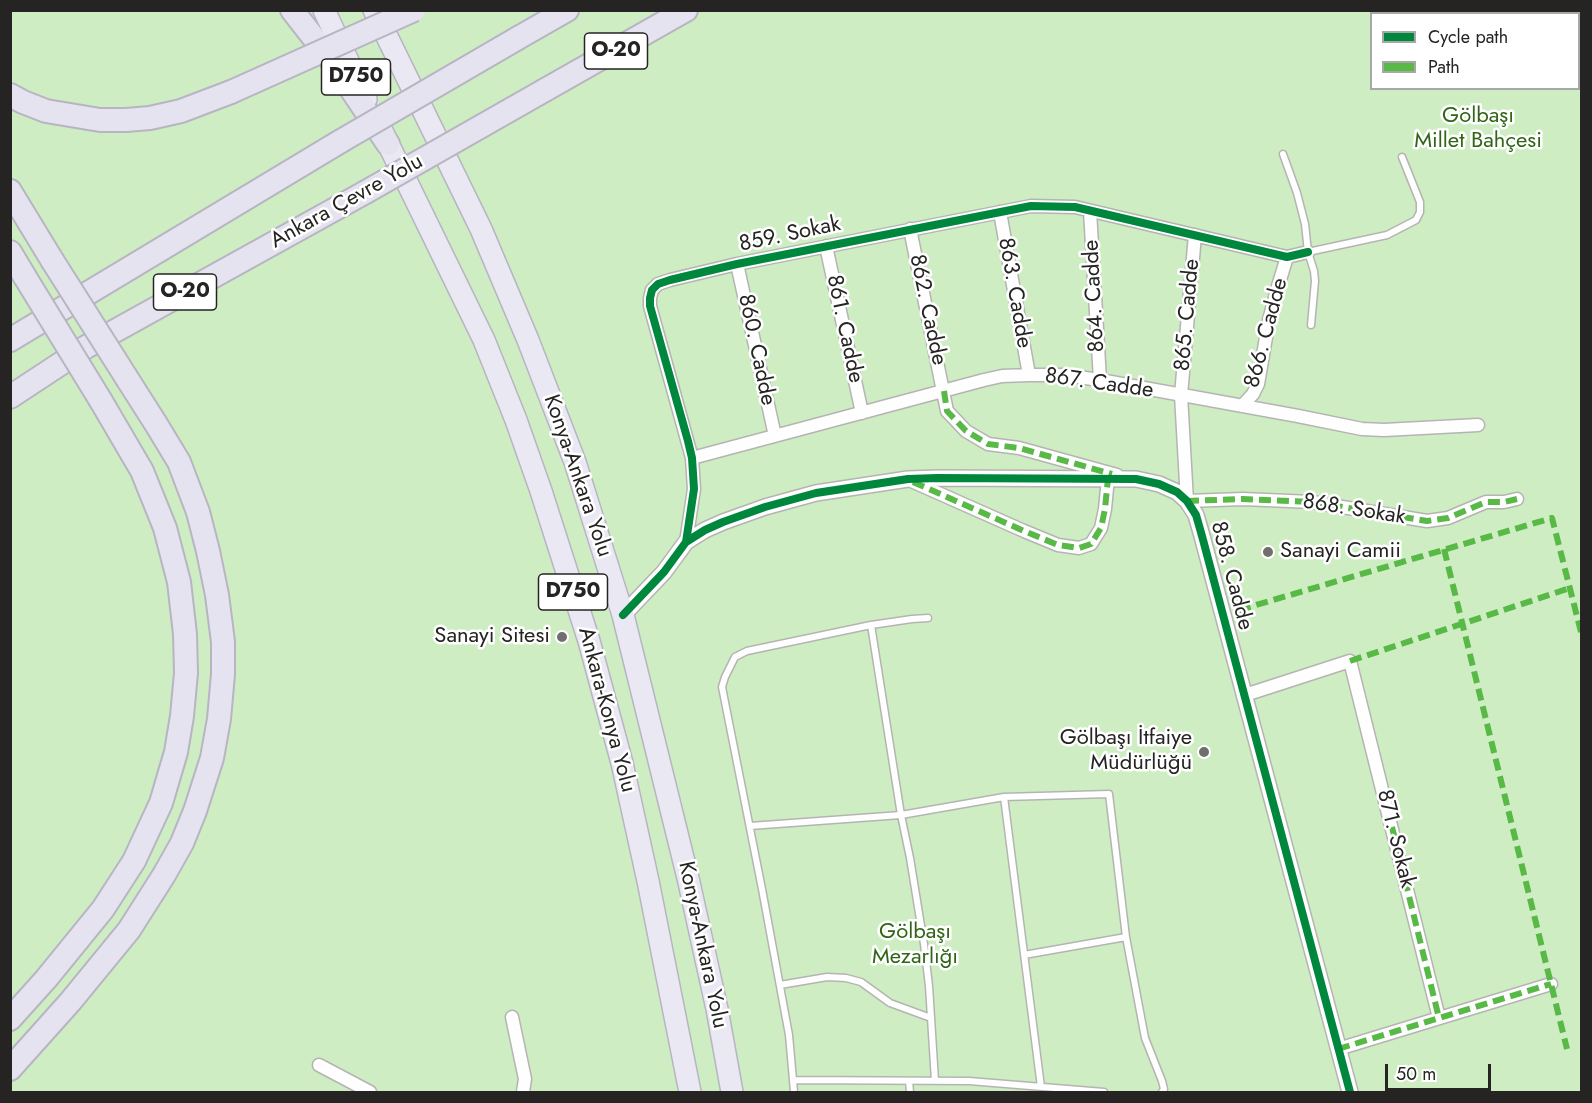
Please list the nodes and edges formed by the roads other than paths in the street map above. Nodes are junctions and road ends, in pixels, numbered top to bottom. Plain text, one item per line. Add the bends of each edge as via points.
1 (292, 10) edge
2 (324, 10) edge
3 (374, 10) edge
4 (414, 10) edge
5 (567, 10) edge
6 (686, 10) edge
7 (10, 95) edge
8 (388, 144) junction
9 (1283, 154) dead end
10 (1402, 158) dead end
11 (10, 191) edge
12 (1090, 211) junction
13 (1000, 212) junction
14 (910, 230) junction
15 (1195, 235) junction
16 (825, 246) junction
17 (10, 252) edge
18 (1308, 252) junction
19 (1287, 257) junction
20 (737, 264) junction
21 (1311, 325) dead end
22 (10, 339) edge
23 (1029, 375) junction
24 (1100, 380) junction
25 (944, 391) junction
26 (1181, 395) junction
27 (10, 398) edge
28 (1242, 406) junction
29 (862, 413) junction
30 (1478, 425) dead end
31 (775, 436) junction
32 (692, 458) junction
33 (1108, 478) junction
34 (1128, 478) junction
35 (908, 479) junction
36 (1517, 499) dead end
37 (1187, 501) junction
38 (686, 542) junction
39 (623, 615) junction
40 (928, 618) dead end
41 (871, 625) junction
42 (1245, 695) junction
43 (1004, 797) junction
44 (901, 815) junction
45 (750, 826) junction
46 (1126, 938) junction
47 (1024, 955) junction
48 (1551, 984) dead end
49 (780, 985) junction
50 (512, 1017) dead end
51 (931, 1018) junction
52 (1439, 1018) junction
53 (10, 1019) edge
54 (1338, 1049) junction
55 (319, 1065) dead end
56 (10, 1068) edge
57 (794, 1080) junction
58 (909, 1081) junction
59 (935, 1081) junction
60 (1038, 1089) edge
61 (370, 1092) edge
62 (523, 1092) edge
63 (690, 1092) edge
64 (732, 1092) edge
65 (794, 1092) edge
66 (910, 1092) edge
67 (1104, 1092) edge
68 (1162, 1092) edge
69 (1350, 1092) edge

1 - 8 highway via 336,65
2 - 8 highway, D750
3 - 39 highway, Konya-Ankara Yolu / D750 via 481,229 528,340 575,462
4 - 7 highway, bridge via 231,92 182,111 150,118 100,120 46,111
5 - 22 highway, O-20, bridge
6 - 27 highway, Ankara Çevre Yolu / O-20, bridge via 86,347
8 - 63 highway, Ankara-Konya Yolu / D750 via 484,340 545,502 622,763
9 - 18 lane via 1305,224
10 - 18 lane via 1420,202 1416,220 1387,235
11 - 56 highway, bridge via 179,462 208,551 223,642 219,719 212,758 182,843 129,930
12 - 13 street, 859. Sokak via 1044,205
12 - 15 street, 859. Sokak
12 - 24 street, 864. Cadde
13 - 14 street, 859. Sokak
13 - 23 street, 863. Cadde
14 - 16 street, 859. Sokak
14 - 25 street, 862. Cadde
15 - 19 street, 859. Sokak
15 - 26 street, 865. Cadde
16 - 20 street, 859. Sokak
16 - 29 street, 861. Cadde
17 - 53 highway, bridge via 142,471 165,528 179,582 186,634 182,716 161,803 134,861 103,909
18 - 19 street
18 - 21 lane via 1315,281
19 - 28 street, 866. Cadde via 1269,320 1258,384
20 - 31 street, 860. Cadde
20 - 32 street, 859. Sokak via 658,284 650,298
23 - 24 street, 867. Cadde
23 - 25 street, 867. Cadde via 1002,376
24 - 26 street, 867. Cadde
25 - 29 street, 867. Cadde
25 - 34 street, 862. Cadde via 947,411 966,431 988,444 1019,448
26 - 28 street, 867. Cadde
26 - 37 street
28 - 30 street, 867. Cadde via 1362,429
29 - 31 street, 867. Cadde
31 - 32 street, 867. Cadde
32 - 38 street, 859. Sokak via 694,489
33 - 34 street, 858. Cadde
33 - 35 street, 858. Cadde
33 - 35 street via 1101,528 1091,544 1079,548 1058,545
34 - 37 street, 858. Cadde via 1159,484 1178,492
35 - 38 street, 858. Cadde via 765,507 714,526
36 - 37 street, 868. Sokak via 1486,502 1448,518 1426,521 1312,502
37 - 42 street, 858. Cadde via 1196,515
38 - 39 street, 859. Sokak
39 - 64 highway, Konya-Ankara Yolu / D750 via 688,878
40 - 41 lane
41 - 44 lane
41 - 45 lane via 747,651 735,657 729,666 722,687
42 - 52 street, 871. Sokak via 1350,661
42 - 54 street, 858. Cadde
43 - 44 lane
43 - 46 lane via 1108,794
43 - 47 lane
44 - 45 lane
44 - 51 lane via 920,912
45 - 49 lane
46 - 47 lane
46 - 68 lane via 1145,1038 1162,1081
47 - 60 lane
48 - 52 street
49 - 51 lane via 846,978 861,982 890,1003
49 - 57 lane
50 - 62 street via 525,1079
51 - 59 lane
52 - 54 street
54 - 69 street, 858. Cadde
55 - 61 street
57 - 58 lane
57 - 65 lane
58 - 59 lane
58 - 66 lane
59 - 60 lane
60 - 67 lane

